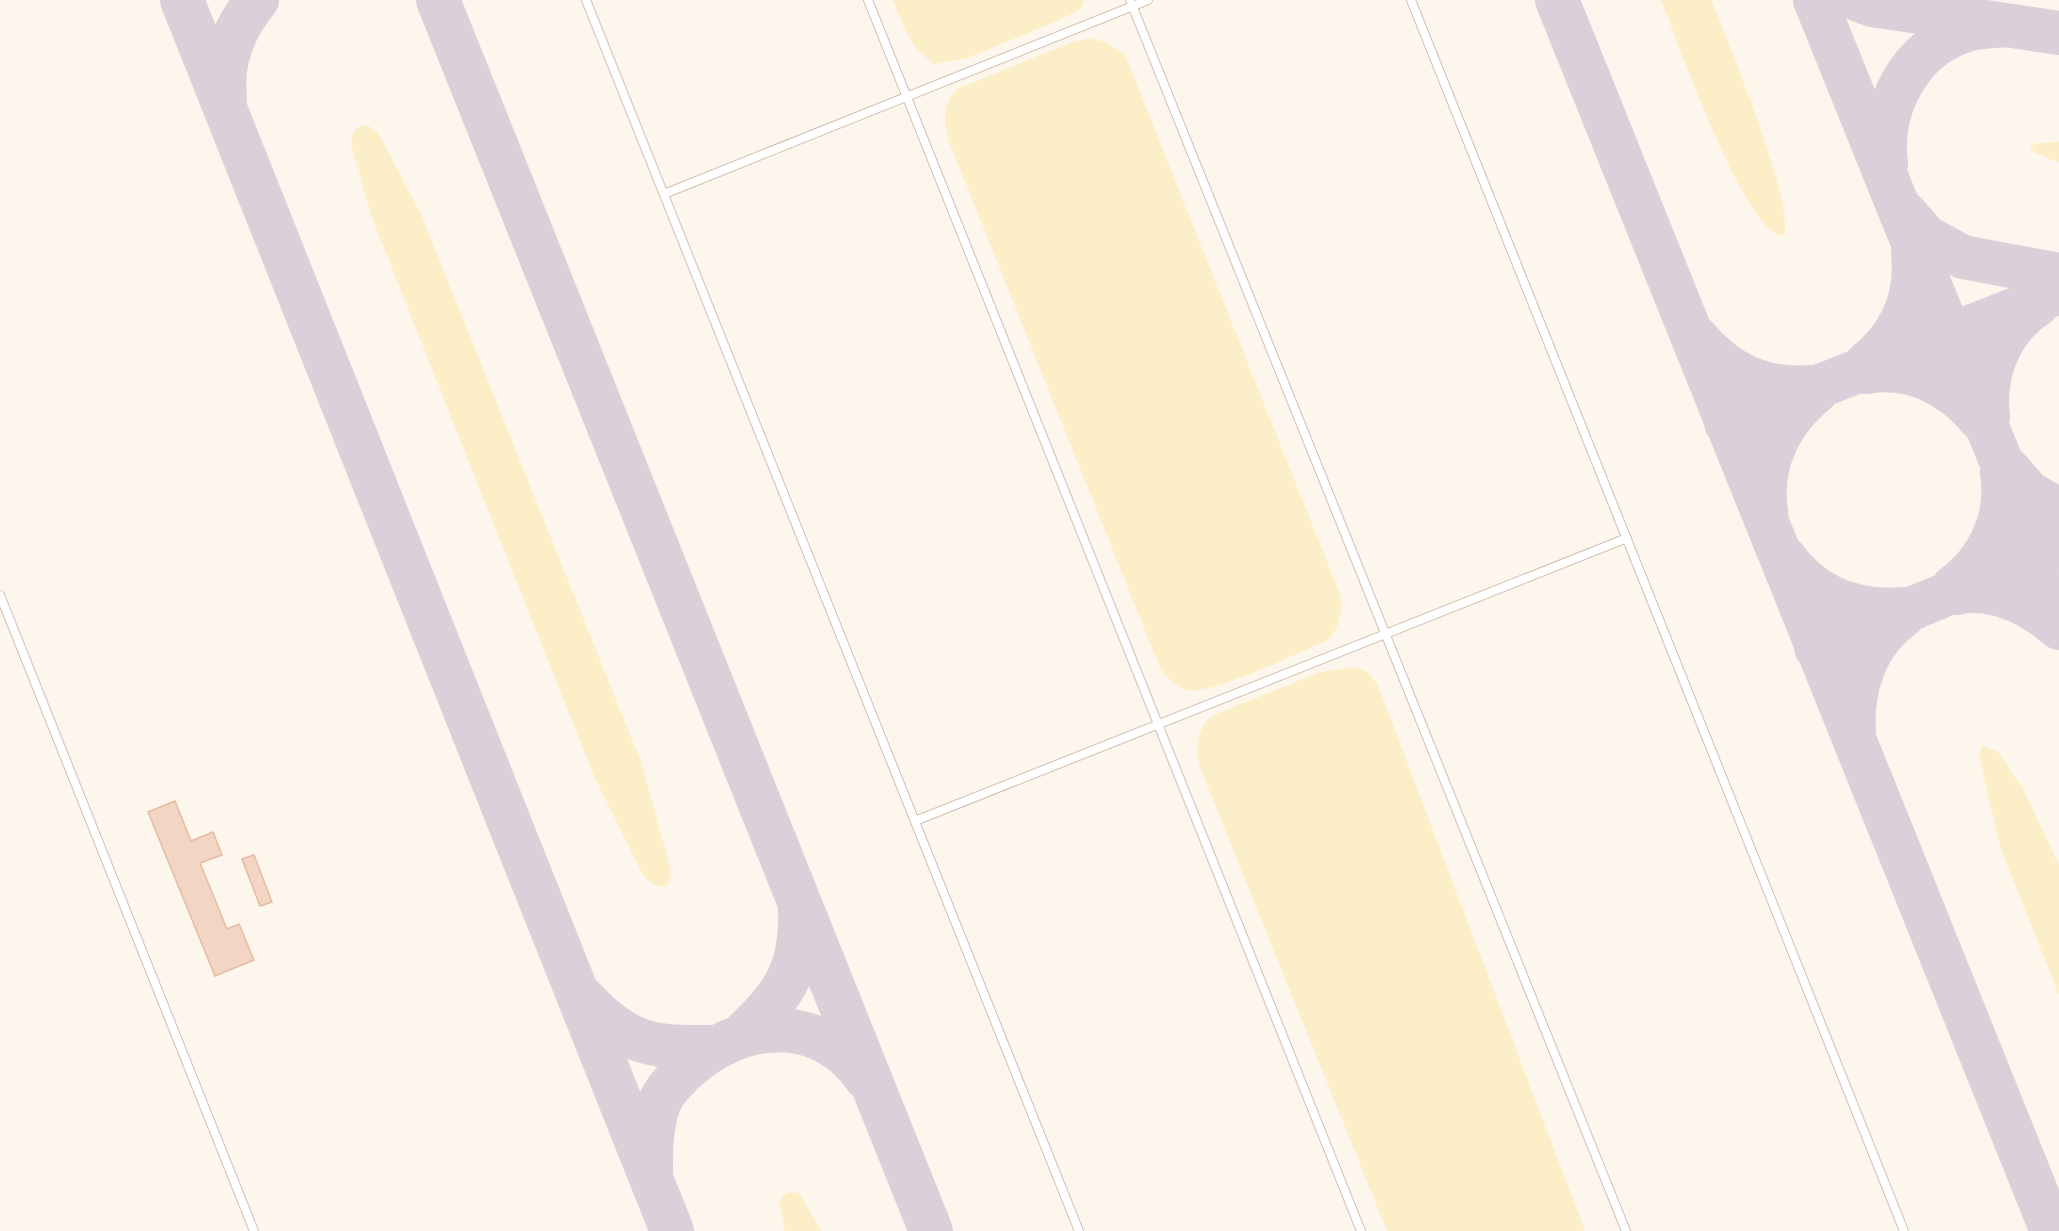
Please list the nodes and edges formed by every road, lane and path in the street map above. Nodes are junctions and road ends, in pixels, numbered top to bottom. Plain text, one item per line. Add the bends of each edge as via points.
1 (586, 0) edge
2 (868, 0) edge
3 (1148, 0) edge
4 (1411, 0) edge
5 (1131, 3) edge
6 (906, 97) junction
7 (664, 194) junction
8 (1626, 538) junction
9 (0, 595) edge
10 (1384, 634) junction
11 (1158, 724) junction
12 (915, 821) junction
13 (1616, 1210) junction
14 (254, 1231) edge
15 (1079, 1231) edge
16 (1361, 1231) edge
17 (1621, 1231) edge
18 (1626, 1231) edge
19 (1904, 1231) edge

1 - 7 lane
2 - 6 lane
3 - 5 lane
4 - 8 lane
5 - 6 lane
5 - 10 lane
6 - 7 lane
6 - 11 lane
7 - 12 lane
8 - 10 lane
8 - 19 lane
9 - 14 lane
10 - 11 lane
10 - 13 lane
11 - 12 lane
11 - 16 lane
12 - 15 lane
13 - 17 lane
13 - 18 lane

